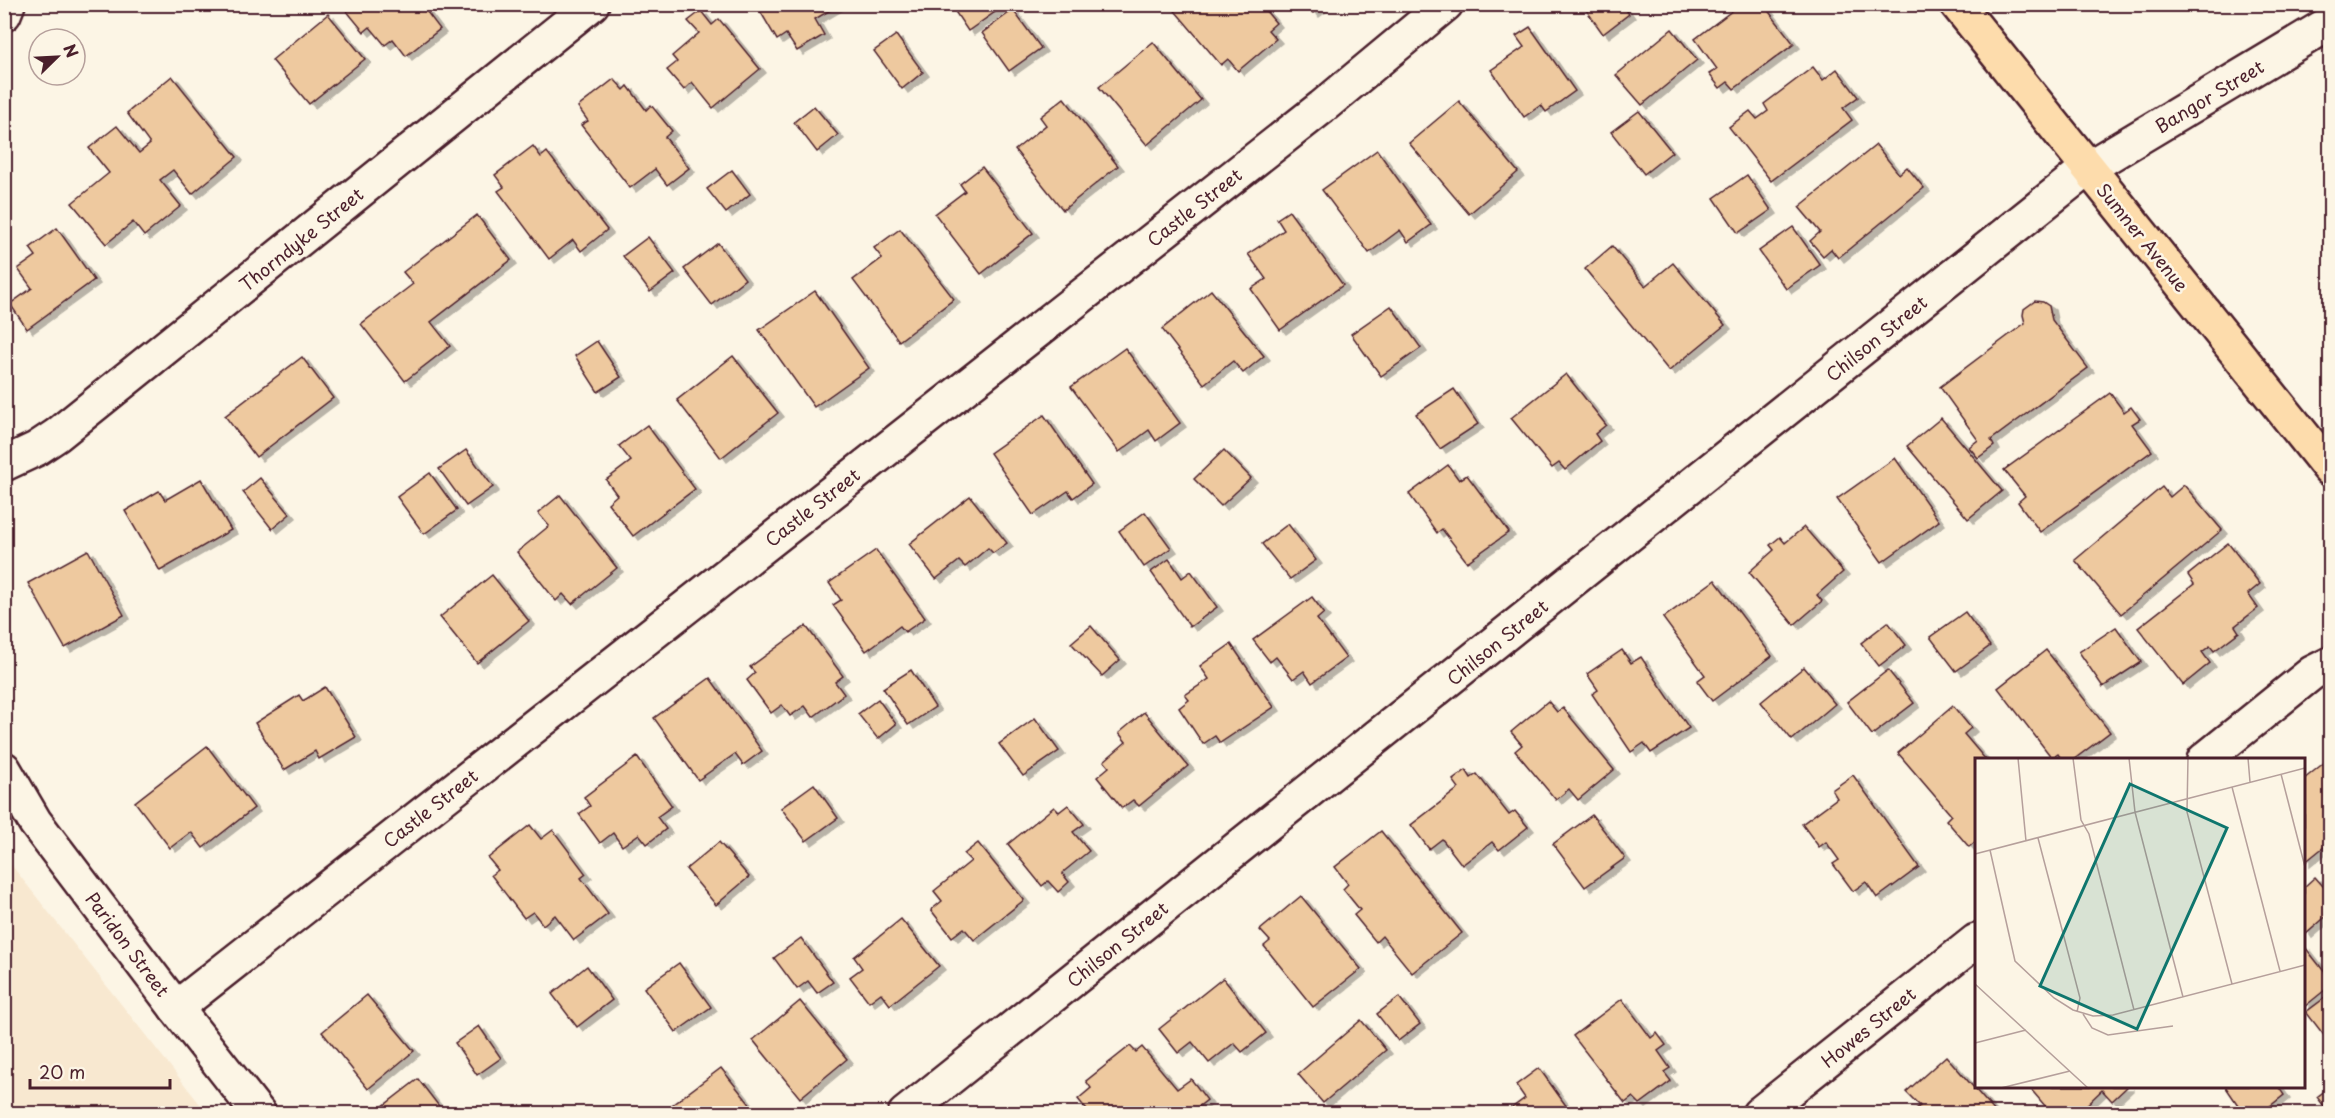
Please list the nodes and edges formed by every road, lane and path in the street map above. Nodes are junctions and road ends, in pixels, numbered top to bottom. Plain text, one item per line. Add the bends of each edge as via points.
1 (8, 4) edge
2 (592, 4) edge
3 (1446, 4) edge
4 (1957, 4) edge
5 (4, 14) edge
6 (2331, 23) edge
7 (2088, 168) junction
8 (4, 464) edge
9 (2331, 469) edge
10 (2331, 664) edge
11 (2205, 758) edge
12 (4, 769) edge
13 (1975, 943) edge
14 (176, 1008) junction
15 (259, 1113) edge
16 (905, 1113) edge
17 (1759, 1113) edge

1 - 5 street
2 - 8 street, Thorndyke Street via 57,435
3 - 14 street, Castle Street via 1322,107
4 - 7 main road, Sumner Avenue
6 - 7 street, Bangor Street
7 - 9 main road, Sumner Avenue
7 - 16 street, Chilson Street
10 - 11 street via 2312,673
12 - 14 street, Paridon Street via 35,822
13 - 17 street, Howes Street
14 - 15 street, Paridon Street

